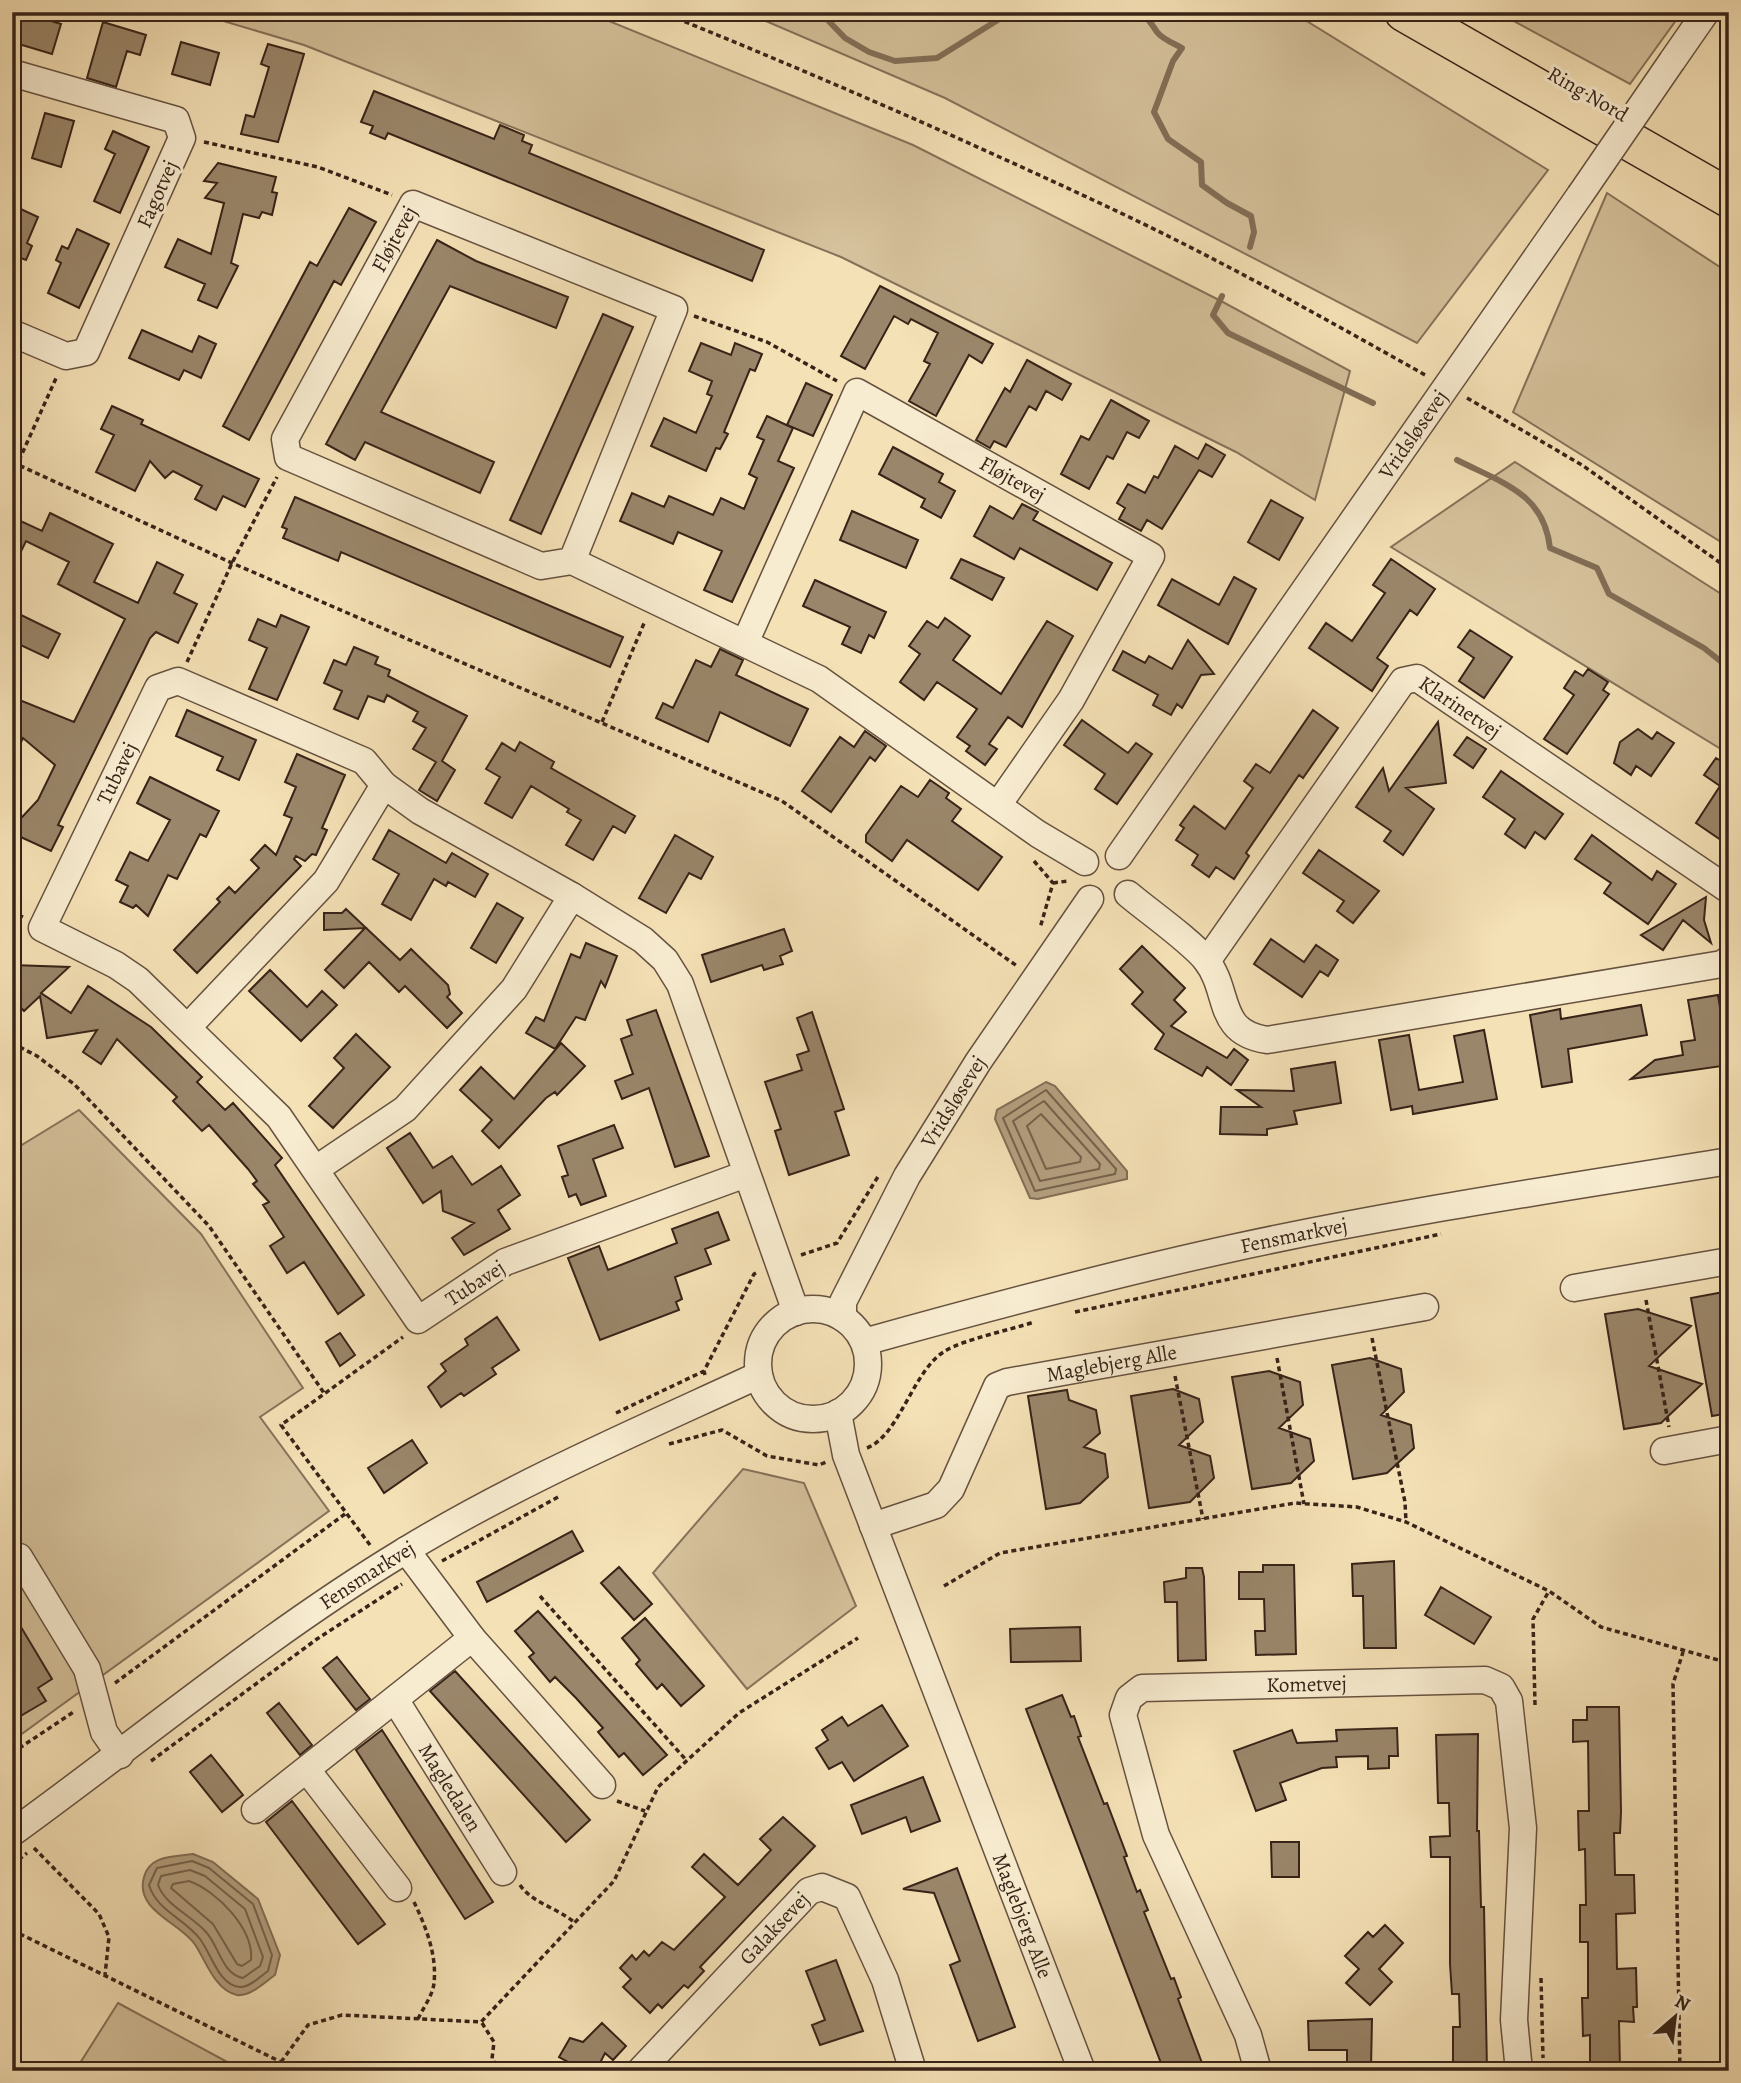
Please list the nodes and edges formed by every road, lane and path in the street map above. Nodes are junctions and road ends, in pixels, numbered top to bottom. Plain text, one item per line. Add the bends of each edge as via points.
1 (661, 12) edge
2 (1404, 12) edge
3 (1448, 12) edge
4 (1706, 12) edge
5 (12, 73) edge
6 (182, 138) junction
7 (1729, 175) edge
8 (1729, 198) edge
9 (413, 204) junction
10 (674, 309) junction
11 (12, 333) edge
12 (66, 356) junction
13 (1445, 386) junction
14 (857, 392) junction
15 (288, 457) junction
16 (12, 462) edge
17 (18, 464) junction
18 (12, 477) edge
19 (572, 561) junction
20 (232, 563) junction
21 (1729, 569) edge
22 (654, 599) junction
23 (745, 643) junction
24 (178, 681) junction
25 (602, 722) junction
26 (384, 785) junction
27 (998, 805) junction
28 (1038, 834) junction
29 (1119, 856) junction
30 (1085, 880) junction
31 (1053, 883) junction
32 (1729, 890) edge
33 (1128, 894) junction
34 (572, 895) junction
35 (1039, 931) dead end
36 (1025, 954) dead end
37 (1729, 959) edge
38 (1207, 961) junction
39 (1017, 966) junction
40 (1010, 977) dead end
41 (188, 1027) junction
42 (12, 1043) edge
43 (1729, 1161) edge
44 (885, 1165) dead end
45 (316, 1169) junction
46 (746, 1174) junction
47 (1729, 1261) edge
48 (779, 1262) junction
49 (1642, 1276) junction
50 (1574, 1288) dead end
51 (1425, 1307) dead end
52 (796, 1312) junction
53 (1367, 1317) junction
54 (843, 1318) junction
55 (418, 1321) junction
56 (1273, 1334) junction
57 (864, 1342) junction
58 (1171, 1352) junction
59 (704, 1371) junction
60 (759, 1375) junction
61 (324, 1393) junction
62 (712, 1397) junction
63 (838, 1413) junction
64 (605, 1418) dead end
65 (722, 1430) dead end
66 (1729, 1439) edge
67 (1669, 1450) joint
68 (1304, 1504) junction
69 (345, 1514) junction
70 (1203, 1519) junction
71 (1406, 1522) junction
72 (873, 1525) junction
73 (394, 1545) junction
74 (19, 1558) dead end
75 (944, 1586) dead end
76 (540, 1596) dead end
77 (472, 1638) junction
78 (858, 1638) dead end
79 (1683, 1652) junction
80 (1729, 1663) edge
81 (96, 1697) junction
82 (396, 1701) junction
83 (12, 1753) edge
84 (120, 1755) junction
85 (687, 1761) junction
86 (307, 1770) junction
87 (602, 1785) dead end
88 (255, 1810) dead end
89 (23, 1841) edge
90 (503, 1872) joint
91 (398, 1888) joint
92 (575, 1923) junction
93 (12, 1930) edge
94 (105, 1975) junction
95 (418, 2019) junction
96 (481, 2022) junction
97 (281, 2062) junction
98 (293, 2071) edge
99 (501, 2071) edge
100 (640, 2071) edge
101 (913, 2071) edge
102 (1082, 2071) edge
103 (1258, 2071) edge
104 (1519, 2071) edge
105 (1681, 2071) edge

1 - 13 path via 814,74 1110,208
2 - 8 highway
3 - 7 highway, Ring Nord
4 - 13 street, Vridsløsevej, bridge
5 - 6 street, Fagotvej via 176,120
6 - 9 path via 318,167
6 - 12 street, Fagotvej via 86,352
9 - 10 street, Fløjtevej
9 - 15 street, Fløjtevej via 285,439
10 - 14 path via 767,342
10 - 19 street
11 - 12 street
12 - 17 path
13 - 21 path via 1582,465
13 - 29 street, Vridsløsevej
14 - 23 street
14 - 27 street, Fløjtevej via 1151,556 1071,700
15 - 19 street via 541,566
15 - 20 path
16 - 17 path
17 - 18 path
17 - 20 path
19 - 22 street
20 - 24 path
20 - 25 path
22 - 23 street
22 - 25 path
23 - 27 street via 819,679
24 - 26 street via 364,761
24 - 41 street, Tubavej via 158,688 42,928 116,965
25 - 39 path via 782,801
26 - 34 street via 420,811
26 - 41 street via 326,881
27 - 28 street
28 - 30 street
28 - 31 path via 1029,854
29 - 30 street via 1097,853
29 - 33 street via 1130,869
30 - 31 path
30 - 33 street via 1097,904 1114,904
30 - 54 street, Vridsløsevej via 907,1176 843,1302
31 - 35 path
32 - 38 street, Klarinetvej via 1417,678 1402,681
33 - 38 street
34 - 45 street via 514,989 405,1109
34 - 46 street via 643,940 675,976
36 - 39 path
37 - 38 street via 1722,964 1267,1040 1248,1037 1230,1020
39 - 40 path
41 - 45 street, Tubavej via 279,1117
42 - 61 path via 74,1084 209,1226
43 - 57 street, Fensmarkvej via 1235,1247
44 - 48 path via 838,1243
45 - 55 street, Tubavej
46 - 48 street
46 - 55 street, Tubavej via 505,1262
47 - 49 street
48 - 52 street
48 - 59 path via 754,1274
49 - 50 street
49 - 67 path
51 - 53 street, Maglebjerg Alle
52 - 54 street via 812,1309
52 - 60 street via 782,1319 762,1343
53 - 56 street, Maglebjerg Alle
53 - 71 path
54 - 57 street
55 - 61 path via 412,1331
56 - 58 street, Maglebjerg Alle
56 - 68 path
57 - 63 street via 868,1358 865,1383 852,1404
58 - 70 path
58 - 72 street, Maglebjerg Alle via 998,1386 951,1489 936,1505
59 - 62 path
59 - 64 path
60 - 62 street, Fensmarkvej
60 - 63 street via 765,1391 789,1414 822,1419
61 - 69 path via 281,1425
62 - 65 path
62 - 73 street, Fensmarkvej
63 - 72 street, Maglebjerg Alle via 846,1455
66 - 67 street
68 - 70 path
68 - 71 path via 1357,1507
69 - 73 path via 371,1546
69 - 81 path
70 - 75 path via 1000,1553
71 - 79 path via 1549,1591 1601,1627
72 - 102 street, Maglebjerg Alle
73 - 77 street
73 - 84 street, Fensmarkvej
74 - 81 street via 87,1669
76 - 85 path
77 - 82 street
77 - 87 street
78 - 85 path via 739,1713
79 - 80 path
79 - 105 path via 1673,1684
81 - 83 path
81 - 84 street via 104,1732
82 - 86 street
82 - 90 street, Magledalen
84 - 89 street, Fensmarkvej
85 - 92 path via 658,1787 614,1881
86 - 88 street
86 - 91 street
89 - 94 path via 99,1914 108,1937
90 - 92 path via 510,1870 526,1894
91 - 95 path via 409,1894 433,1954 434,1985
92 - 96 path
93 - 94 path
94 - 97 path
95 - 96 path
95 - 97 path via 342,2015 309,2025
96 - 99 path via 494,2042 492,2059
97 - 98 path
100 - 101 street, Galaksevej via 809,1891 822,1887 847,1897 885,1980
103 - 104 street, Kometvej via 1248,2035 1156,1835 1123,1715 1129,1698 1142,1688 1485,1680 1500,1688 1509,1702 1523,1828 1514,2020

